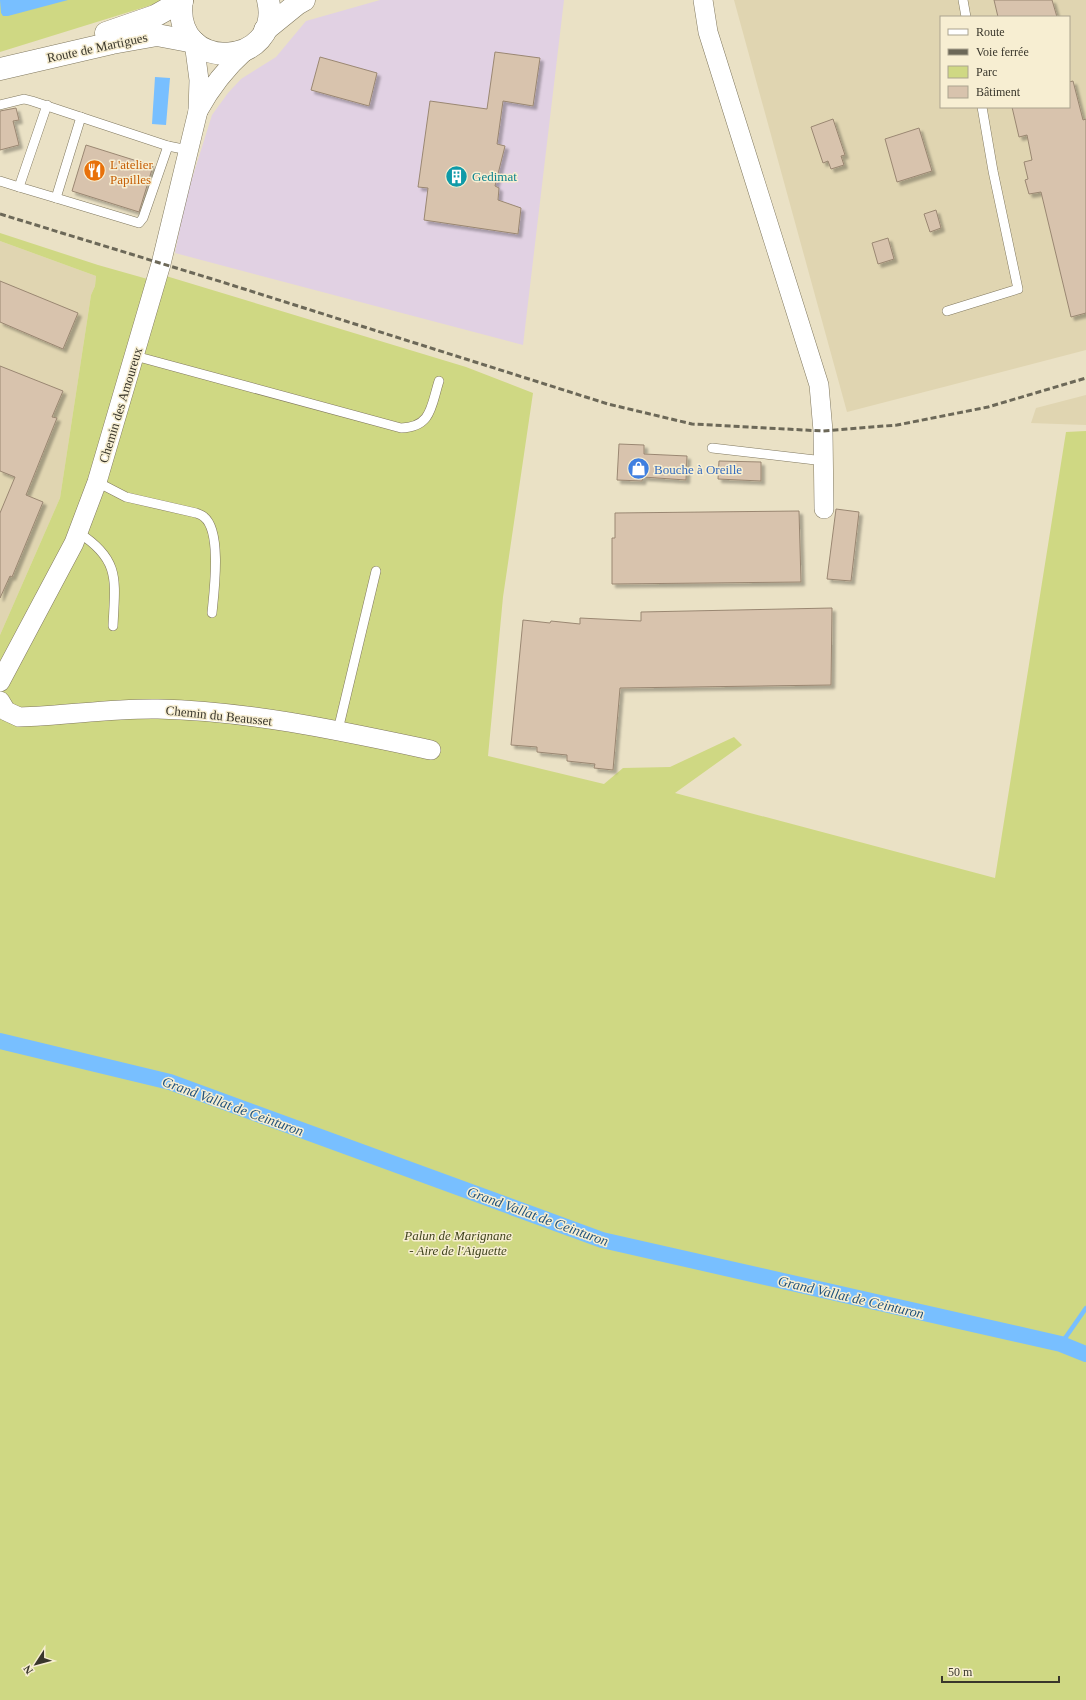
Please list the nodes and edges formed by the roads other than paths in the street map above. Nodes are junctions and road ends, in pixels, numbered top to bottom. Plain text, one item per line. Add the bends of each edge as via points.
1 (268, 0) edge
2 (304, 0) edge
3 (703, 0) edge
4 (963, 0) edge
5 (182, 1) edge
6 (966, 16) edge
7 (265, 30) junction
8 (194, 42) junction
9 (246, 50) junction
10 (0, 69) edge
11 (0, 105) edge
12 (47, 105) junction
13 (982, 108) edge
14 (198, 111) junction
15 (81, 118) junction
16 (168, 146) junction
17 (188, 150) junction
18 (0, 182) edge
19 (19, 187) junction
20 (56, 198) junction
21 (947, 311) dead end
22 (135, 356) junction
23 (439, 381) dead end
24 (712, 448) dead end
25 (824, 461) junction
26 (97, 482) junction
27 (824, 509) dead end
28 (79, 533) junction
29 (376, 571) dead end
30 (212, 613) dead end
31 (113, 626) dead end
32 (0, 682) edge
33 (3, 706) edge
34 (338, 730) junction
35 (431, 750) dead end

1 - 7 main road via 269,19
2 - 7 main road
3 - 25 street via 708,32 819,385
4 - 6 lane
5 - 8 main road via 183,23
5 - 10 main road, Route de Martigues via 156,16
7 - 9 main road via 257,42
8 - 9 main road via 206,50 220,54
8 - 10 main road, Route de Martigues via 157,35
8 - 14 street, Chemin des Amoureux via 199,80
9 - 14 street, Chemin des Amoureux via 214,84
11 - 12 lane via 24,99
12 - 15 lane
12 - 19 lane
13 - 21 lane via 1018,289
14 - 17 street, Chemin des Amoureux
15 - 16 lane
15 - 20 lane
16 - 17 lane
16 - 20 lane via 139,223
17 - 22 street, Chemin des Amoureux via 161,264
18 - 19 lane
19 - 20 lane
22 - 23 lane via 401,428 412,428 421,424 428,416
22 - 26 street, Chemin des Amoureux
24 - 25 lane
25 - 27 street
26 - 28 street, Chemin des Amoureux
26 - 30 lane via 126,497 196,512 205,517 213,534 216,574
28 - 31 lane via 93,542 104,554 113,572
28 - 32 street, Chemin des Amoureux
29 - 34 lane
33 - 34 street, Chemin du Beausset via 12,715 19,717 159,709 243,716
34 - 35 street, Chemin du Beausset

